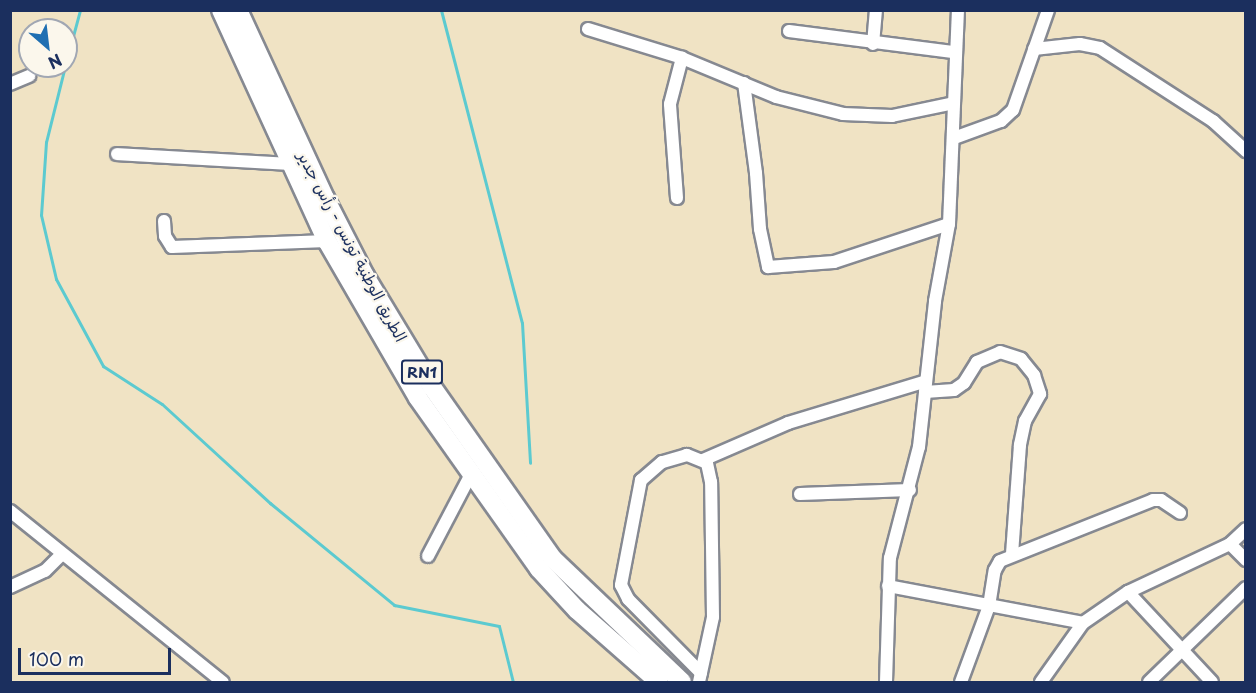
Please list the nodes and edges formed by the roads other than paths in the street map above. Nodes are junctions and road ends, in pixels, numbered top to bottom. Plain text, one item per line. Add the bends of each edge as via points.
1 (221, 10) edge
2 (238, 10) edge
3 (876, 10) edge
4 (958, 10) edge
5 (1048, 10) edge
6 (588, 29) dead end
7 (789, 31) dead end
8 (873, 44) junction
9 (1034, 49) junction
10 (954, 52) junction
11 (682, 58) junction
12 (24, 78) edge
13 (744, 83) junction
14 (10, 84) edge
15 (954, 103) junction
16 (281, 127) junction
17 (954, 138) junction
18 (1245, 151) edge
19 (117, 154) dead end
20 (290, 164) junction
21 (677, 198) dead end
22 (164, 221) dead end
23 (949, 224) junction
24 (327, 241) junction
25 (925, 386) junction
26 (703, 460) junction
27 (470, 476) junction
28 (910, 490) junction
29 (800, 494) dead end
30 (10, 511) edge
31 (1180, 513) dead end
32 (1245, 529) edge
33 (1230, 544) junction
34 (61, 555) junction
35 (1012, 555) junction
36 (428, 556) dead end
37 (1245, 560) edge
38 (888, 586) junction
39 (10, 587) edge
40 (1245, 588) edge
41 (1128, 592) junction
42 (989, 606) junction
43 (1083, 623) junction
44 (1180, 652) junction
45 (700, 678) edge
46 (223, 682) edge
47 (659, 682) edge
48 (682, 682) edge
49 (886, 682) edge
50 (961, 682) edge
51 (1041, 682) edge
52 (1149, 682) edge
53 (1212, 682) edge

1 - 16 main road, الطريق الوطنية تونس - رأس جدير / RN1
2 - 16 main road, الطريق الوطنية تونس - رأس جدير / RN1
3 - 8 street
4 - 10 street
5 - 9 street
6 - 11 street
7 - 8 street
8 - 10 street
9 - 17 street via 1013,110 1001,121
9 - 18 street via 1080,44 1100,48 1213,121
10 - 15 street
11 - 13 street
11 - 21 street via 670,104
12 - 14 street
13 - 15 street via 815,108 868,118
13 - 23 street via 763,254 768,267 834,262
15 - 17 street
16 - 20 main road, الطريق الوطنية تونس - رأس جدير / RN1
16 - 48 main road, الطريق الوطنية تونس - رأس جدير / RN1 via 392,323 494,480 553,559
17 - 23 street
19 - 20 street
20 - 24 main road, الطريق الوطنية تونس - رأس جدير / RN1
22 - 24 street via 165,236 172,247
23 - 25 street
24 - 27 main road, الطريق الوطنية تونس - رأس جدير / RN1 via 380,337
25 - 26 street via 788,423
25 - 28 street
25 - 35 street via 954,390 964,383 976,362 1000,352 1021,359 1034,375 1040,394 1025,421 1020,445
26 - 45 street via 711,482 714,592
26 - 45 street via 687,455 662,462 641,480 621,585 628,599
27 - 36 street
27 - 47 main road, الطريق الوطنية تونس - رأس جدير / RN1 via 539,569 577,610
28 - 29 street
28 - 38 street via 890,558
30 - 34 street
31 - 35 street via 1161,500 1153,500
32 - 33 street
33 - 37 street
33 - 41 street
34 - 39 street via 45,571
34 - 46 street
35 - 42 street via 997,565
38 - 42 street
38 - 49 street
40 - 44 street
41 - 43 street
41 - 44 street
42 - 43 street
42 - 50 street
43 - 51 street
44 - 52 street
44 - 53 street

